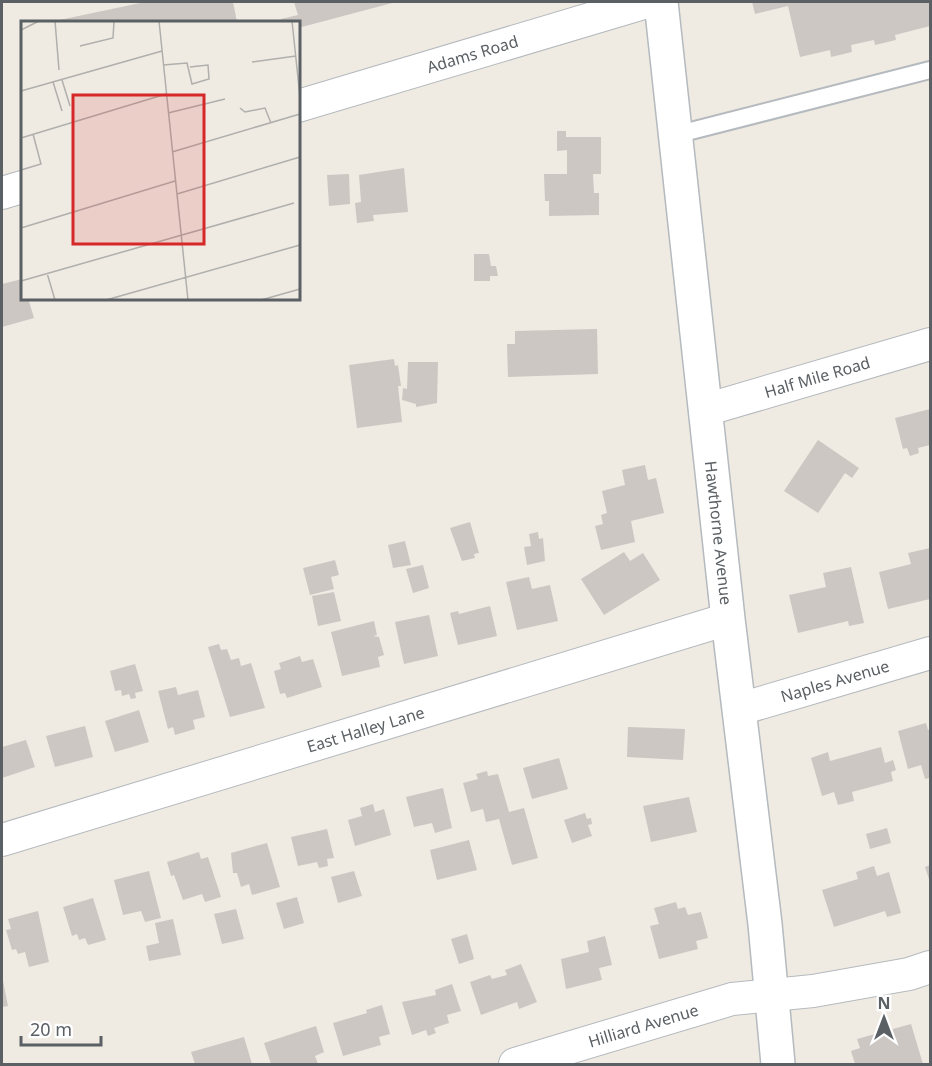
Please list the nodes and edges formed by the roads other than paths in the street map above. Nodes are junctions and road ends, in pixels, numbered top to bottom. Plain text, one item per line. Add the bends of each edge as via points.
1 (647, 2) edge
2 (661, 2) edge
3 (930, 70) edge
4 (300, 105) edge
5 (675, 135) junction
6 (21, 188) edge
7 (2, 193) edge
8 (930, 344) edge
9 (705, 410) junction
10 (728, 619) junction
11 (930, 653) edge
12 (740, 709) junction
13 (2, 840) edge
14 (930, 967) edge
15 (771, 995) junction
16 (515, 1065) edge
17 (778, 1065) edge

1 - 4 street, Adams Road
2 - 5 street, Hawthorne Avenue
3 - 5 lane
5 - 9 street, Hawthorne Avenue
6 - 7 street
8 - 9 street, Half Mile Road
9 - 10 street, Hawthorne Avenue
10 - 12 street, Hawthorne Avenue
10 - 13 street, East Halley Lane
11 - 12 street, Naples Avenue
12 - 15 street, Hawthorne Avenue
14 - 15 street, Hilliard Avenue via 909,974
15 - 16 street, Hilliard Avenue via 732,999
15 - 17 street, Hawthorne Avenue

